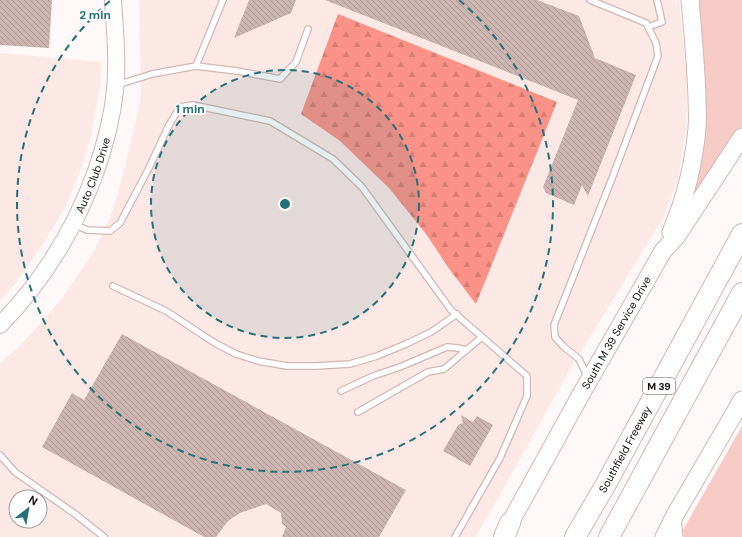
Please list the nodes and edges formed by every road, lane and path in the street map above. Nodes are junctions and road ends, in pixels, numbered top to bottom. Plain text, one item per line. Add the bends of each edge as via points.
1 (113, 0) edge
2 (223, 0) edge
3 (590, 0) edge
4 (657, 0) edge
5 (690, 0) edge
6 (648, 28) junction
7 (308, 29) dead end
8 (196, 66) junction
9 (115, 86) junction
10 (742, 137) edge
11 (73, 224) junction
12 (742, 234) edge
13 (663, 251) junction
14 (113, 286) dead end
15 (742, 293) edge
16 (456, 314) junction
17 (0, 325) edge
18 (482, 337) junction
19 (466, 350) junction
20 (589, 379) junction
21 (341, 391) dead end
22 (742, 400) edge
23 (358, 412) dead end
24 (0, 455) edge
25 (675, 515) junction
26 (505, 532) edge
27 (104, 537) edge
28 (455, 537) edge
29 (575, 537) edge
30 (609, 537) edge
31 (664, 537) edge
32 (677, 537) edge

1 - 9 street, Auto Club Drive
2 - 8 lane
3 - 6 lane via 646,23
4 - 6 lane via 662,22
5 - 13 main road via 697,127 687,186
6 - 20 lane via 656,43 658,56 554,325 555,336 564,347 579,358
7 - 8 lane via 296,62 280,79
8 - 9 lane via 152,74
9 - 11 street, Auto Club Drive via 112,116 103,152
10 - 13 main road, South M 39 Service Drive via 676,237
11 - 16 lane via 87,230 110,231 120,223 180,107 193,105 270,121 333,159 362,187
11 - 17 street, Auto Club Drive via 38,281
12 - 29 highway, Southfield Freeway / M 39
13 - 20 main road, South M 39 Service Drive
14 - 16 lane via 166,311 236,354 287,366 350,364 377,356 431,332
15 - 30 highway, M 39
16 - 18 lane
18 - 19 lane
18 - 28 lane via 527,376 527,396 500,458
19 - 21 lane via 447,348
19 - 23 lane via 444,369 428,372
20 - 26 main road, South M 39 Service Drive
22 - 25 main road
24 - 27 lane via 15,472
25 - 31 main road
25 - 32 street

